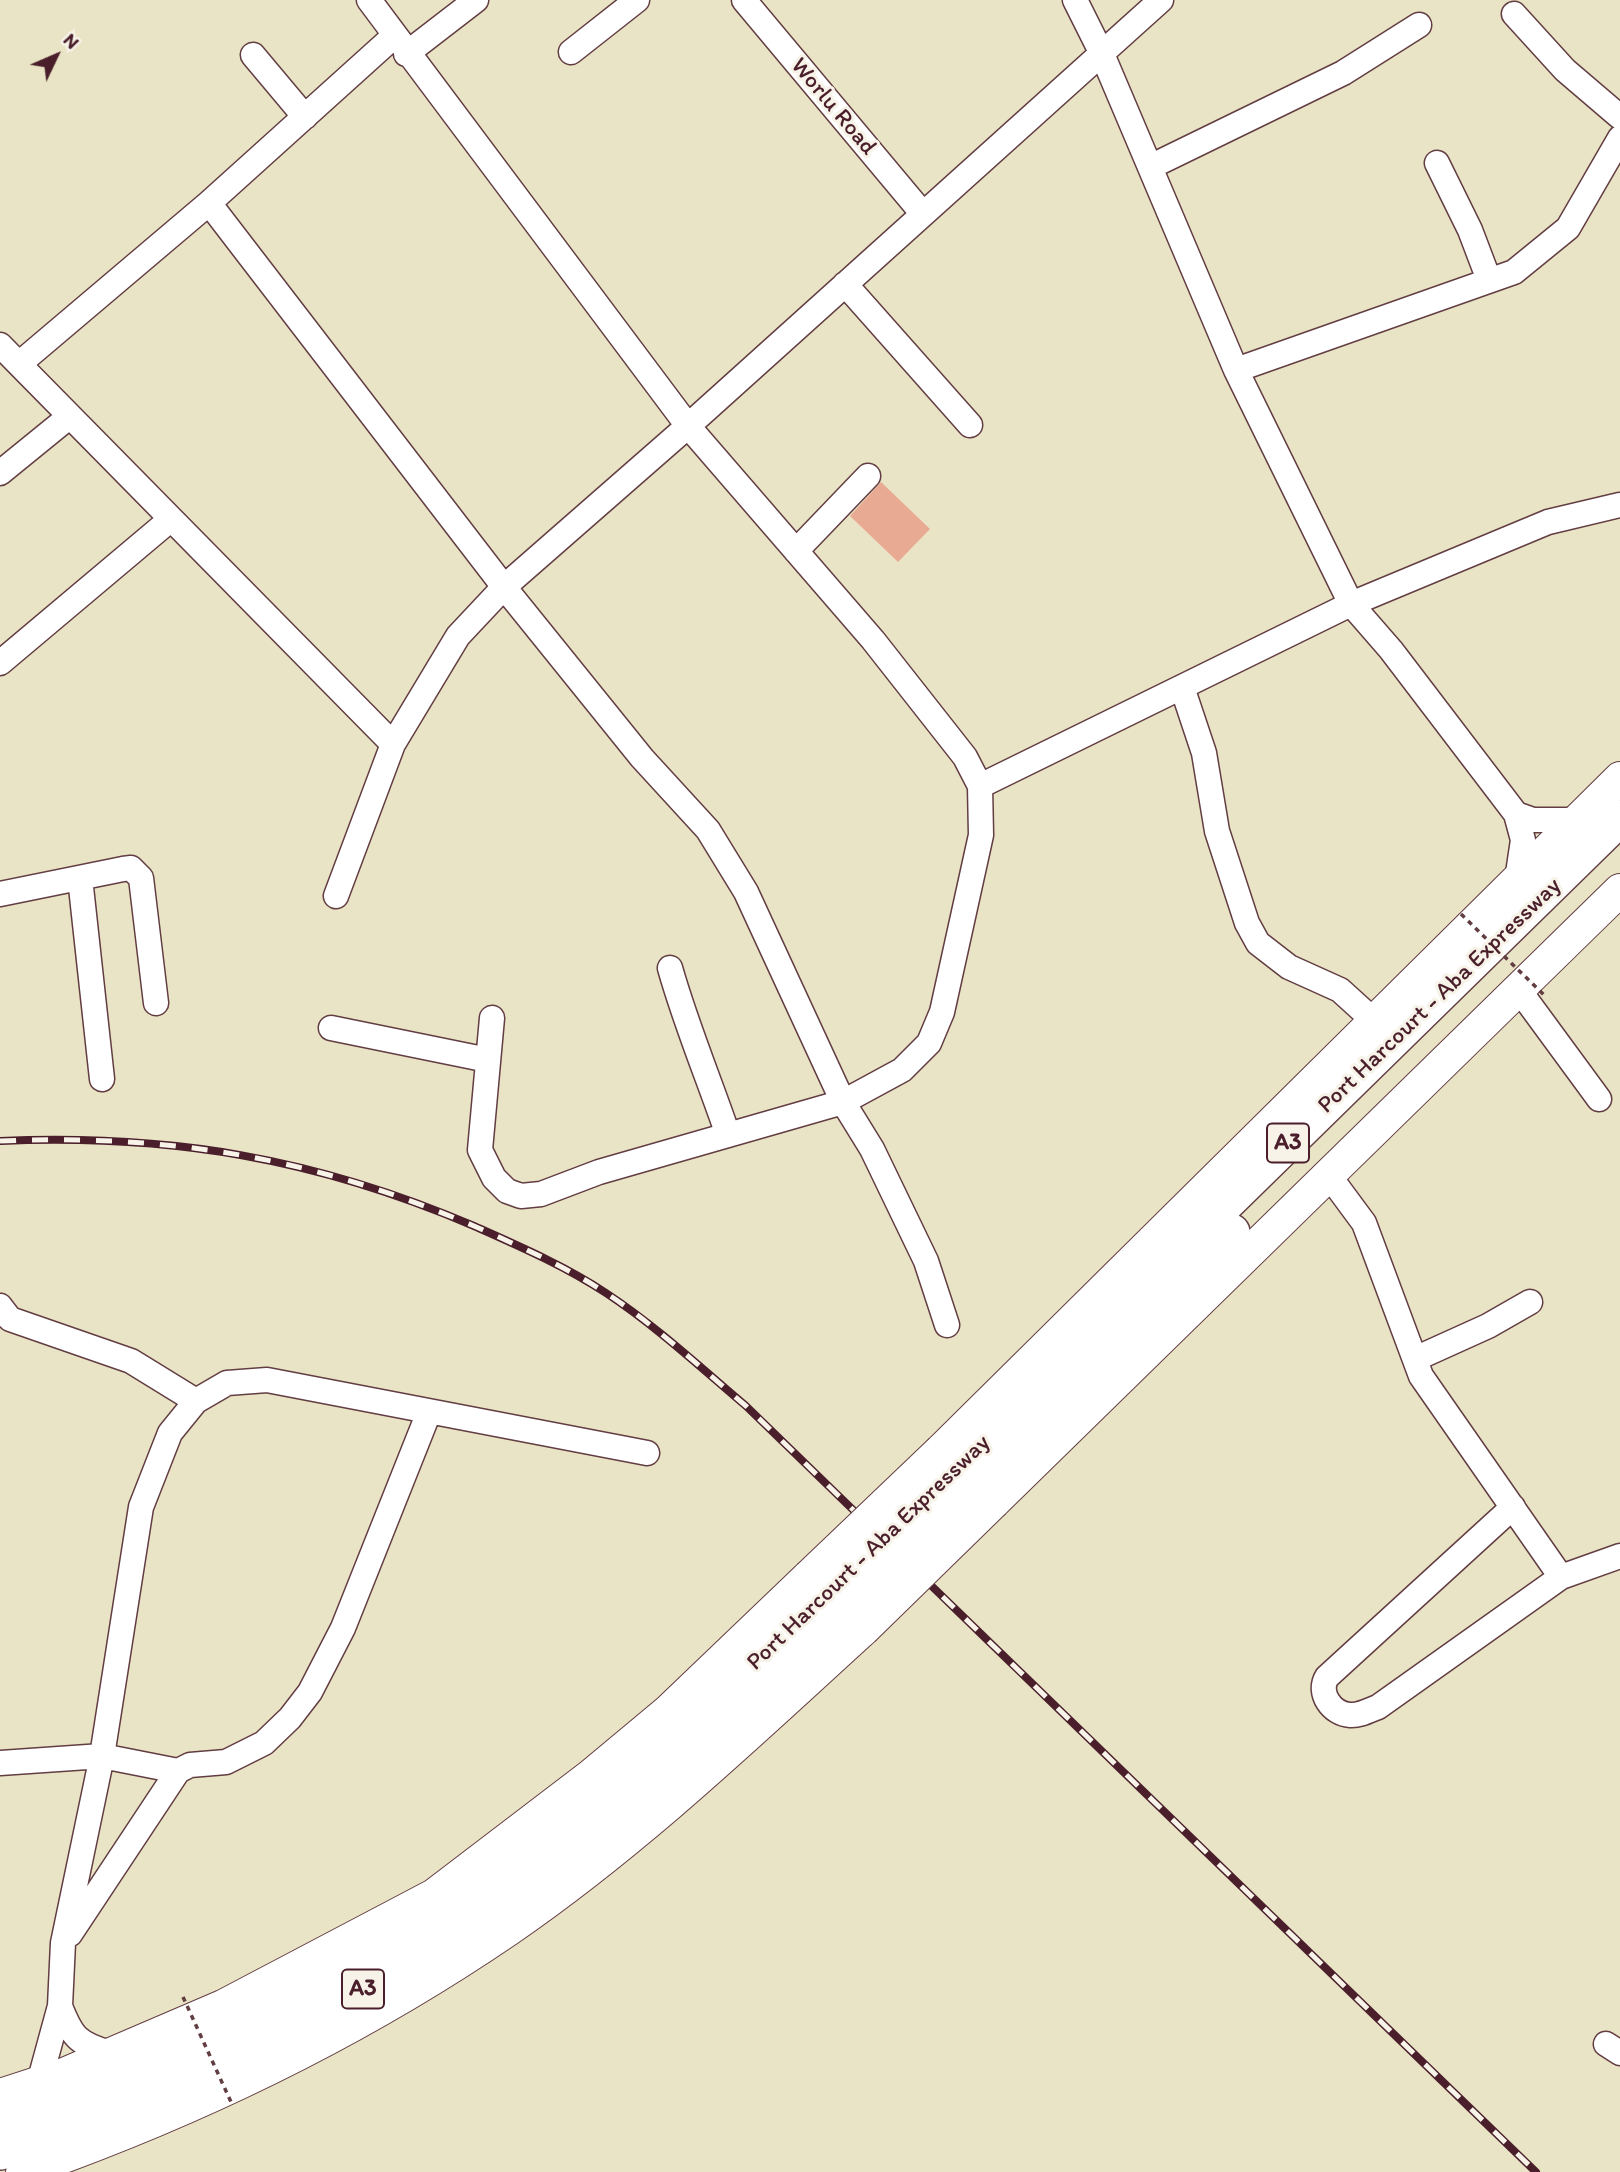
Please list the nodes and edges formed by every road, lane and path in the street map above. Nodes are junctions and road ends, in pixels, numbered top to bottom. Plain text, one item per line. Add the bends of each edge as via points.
1 (369, 0) edge
2 (475, 0) edge
3 (637, 0) edge
4 (744, 0) edge
5 (1075, 0) edge
6 (1161, 0) edge
7 (1514, 13) dead end
8 (1419, 25) dead end
9 (400, 45) junction
10 (571, 52) dead end
11 (1102, 54) junction
12 (253, 55) dead end
13 (305, 117) junction
14 (1620, 117) edge
15 (1620, 138) edge
16 (1437, 163) dead end
17 (1150, 167) junction
18 (209, 203) junction
19 (923, 214) junction
20 (1489, 281) junction
21 (845, 284) junction
22 (0, 345) edge
23 (19, 365) junction
24 (1236, 370) junction
25 (70, 416) junction
26 (970, 425) dead end
27 (688, 426) junction
28 (0, 473) edge
29 (868, 476) dead end
30 (1620, 505) edge
31 (171, 519) junction
32 (796, 551) junction
33 (504, 587) junction
34 (1351, 604) junction
35 (0, 663) edge
36 (1182, 687) junction
37 (393, 744) junction
38 (1620, 778) edge
39 (980, 786) junction
40 (1516, 814) junction
41 (1620, 818) edge
42 (1578, 820) junction
43 (1620, 850) edge
44 (80, 878) junction
45 (1517, 880) junction
46 (0, 894) edge
47 (335, 896) dead end
48 (1618, 897) edge
49 (1461, 914) dead end
50 (670, 968) dead end
51 (1532, 993) junction
52 (156, 1003) dead end
53 (492, 1018) dead end
54 (1373, 1020) junction
55 (331, 1028) dead end
56 (488, 1060) junction
57 (102, 1079) dead end
58 (1599, 1099) dead end
59 (843, 1102) junction
60 (728, 1135) junction
61 (1330, 1177) junction
62 (1530, 1302) dead end
63 (0, 1306) edge
64 (947, 1325) dead end
65 (1415, 1359) junction
66 (196, 1401) junction
67 (429, 1412) junction
68 (647, 1453) dead end
69 (967, 1476) junction
70 (1513, 1507) junction
71 (1620, 1556) edge
72 (1561, 1577) junction
73 (837, 1602) junction
74 (102, 1756) junction
75 (3, 1762) edge
76 (178, 1771) junction
77 (63, 1943) junction
78 (183, 1997) dead end
79 (60, 2006) junction
80 (110, 2053) junction
81 (39, 2083) junction
82 (0, 2095) edge
83 (231, 2102) dead end
84 (101, 2103) junction
85 (0, 2124) edge
86 (0, 2152) edge
87 (22, 2172) edge

1 - 9 street
2 - 9 street
3 - 10 street
4 - 19 street, Worlu Road
5 - 11 street
6 - 11 street
7 - 14 street via 1565,70
8 - 17 street via 1343,73
9 - 13 street
9 - 27 street
11 - 17 street
11 - 19 street
12 - 13 street
13 - 18 street
15 - 20 street via 1568,228 1514,272
16 - 20 street
17 - 24 street
18 - 23 street
18 - 33 street
19 - 21 street
20 - 24 street
21 - 26 street
21 - 27 street
22 - 23 street
23 - 25 street
24 - 34 street
25 - 28 street
25 - 31 street
27 - 32 street
27 - 33 street
29 - 32 street
30 - 34 street via 1548,522
31 - 35 street
31 - 37 street
32 - 39 street via 965,757
33 - 37 street via 458,636
33 - 59 street via 642,758 708,831 746,892
34 - 36 street
34 - 40 street
36 - 39 street
36 - 54 street via 1204,753 1217,831 1258,943 1289,967 1340,990
37 - 47 street
38 - 42 main road
39 - 59 street via 981,835 942,1012 929,1043 902,1070
40 - 42 street via 1533,820
40 - 45 street via 1524,841
41 - 69 highway, Port Harcourt - Aba Expressway / A3
42 - 45 main road
43 - 69 highway, Port Harcourt - Aba Expressway / A3
44 - 46 street
44 - 52 street via 131,868 141,877
44 - 57 street
45 - 54 main road
48 - 51 main road
49 - 51 path, bridge
50 - 60 street
51 - 58 street
51 - 61 main road
53 - 56 street
54 - 69 main road
55 - 56 street
56 - 60 street via 480,1150 494,1178 507,1191 521,1196 541,1194 599,1172
59 - 60 street
59 - 64 street via 872,1149 926,1261
61 - 65 street via 1364,1223
61 - 69 main road
62 - 65 street
63 - 66 street via 10,1319 131,1361
65 - 70 street via 1421,1376
66 - 67 street via 227,1383 267,1380
66 - 74 street via 170,1433 141,1507
67 - 68 street
67 - 76 street via 343,1628 310,1692 264,1743 226,1762 190,1765
69 - 73 highway, Port Harcourt - Aba Expressway / A3, bridge
69 - 73 main road, bridge
70 - 72 street
70 - 72 street via 1326,1677 1324,1695 1331,1706 1352,1716 1378,1707
71 - 72 street
73 - 80 main road via 668,1711 434,1895 223,2006
73 - 84 highway, Port Harcourt - Aba Expressway / A3 via 740,1711 522,1890 299,2027 189,2082
73 - 87 main road via 722,1759 507,1930 302,2054 189,2108
74 - 75 street
74 - 76 street
74 - 77 street
76 - 77 street
77 - 79 street
78 - 83 path, bridge
79 - 80 street via 69,2030 79,2041
79 - 81 street
80 - 81 main road
81 - 82 main road
84 - 85 highway, Port Harcourt - Aba Expressway / A3
84 - 86 highway, Port Harcourt - Aba Expressway / A3

